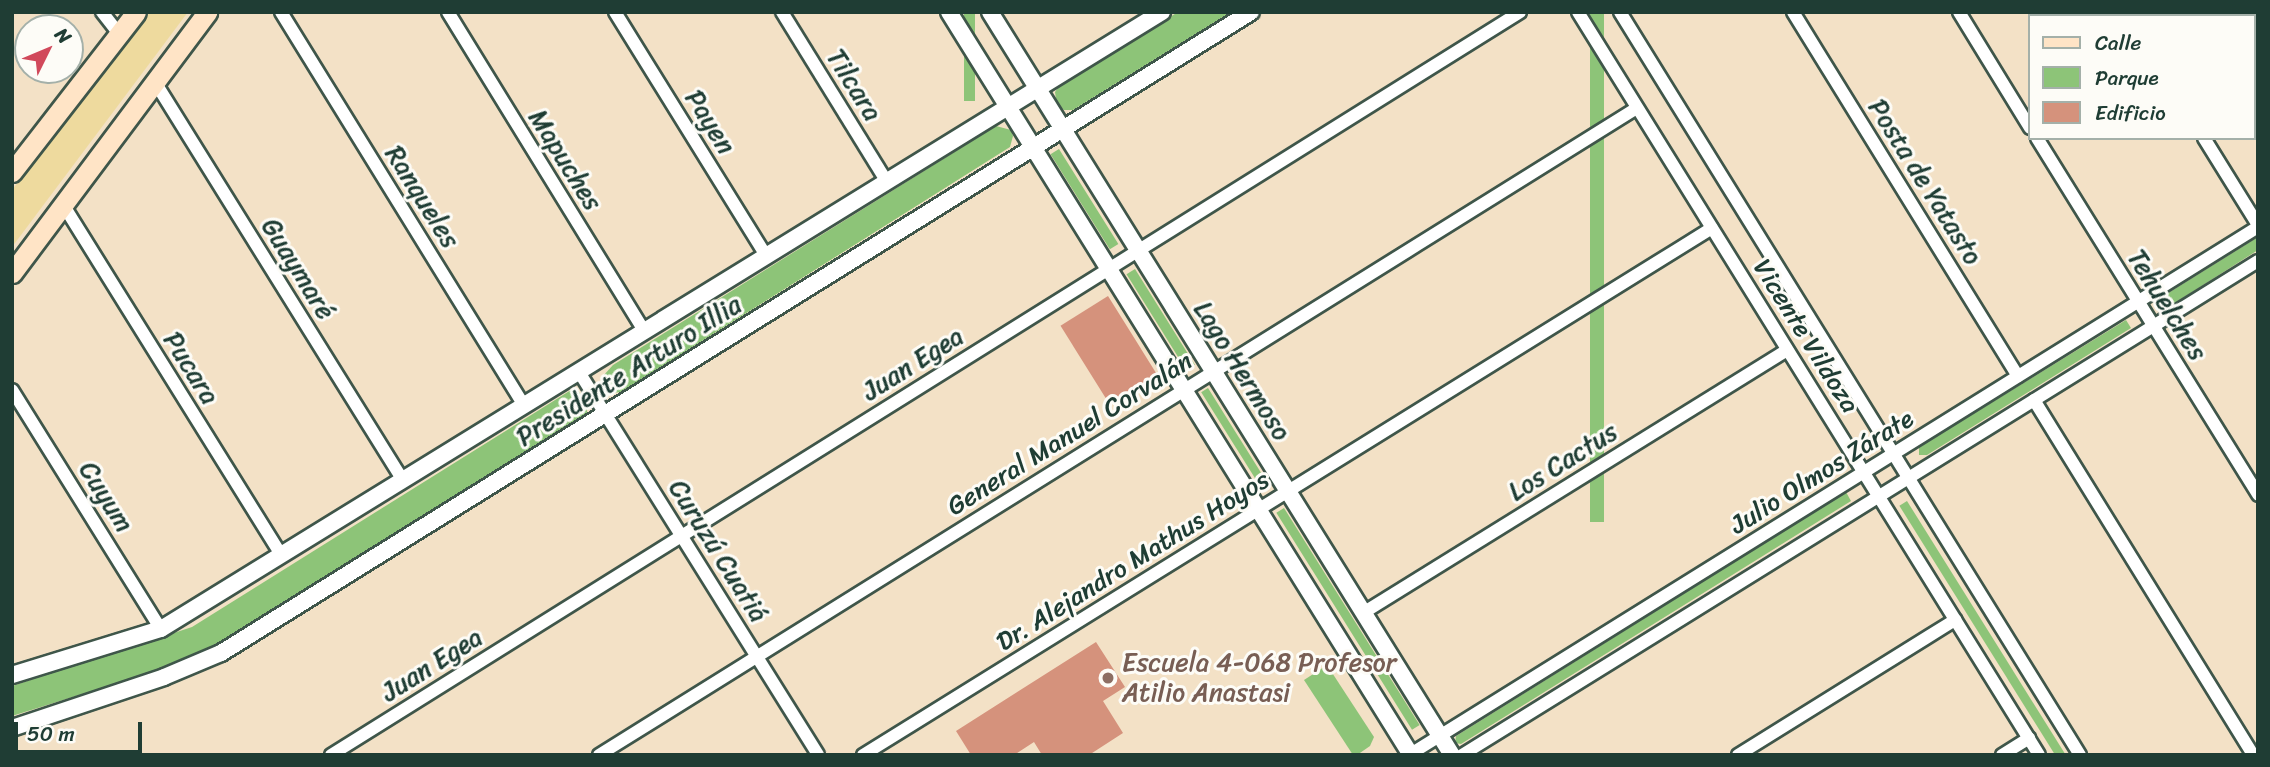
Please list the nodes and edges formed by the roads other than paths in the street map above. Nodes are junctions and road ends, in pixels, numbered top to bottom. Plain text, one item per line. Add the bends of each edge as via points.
1 (102, 12) edge
2 (136, 12) edge
3 (206, 12) edge
4 (281, 12) edge
5 (447, 12) edge
6 (615, 12) edge
7 (782, 12) edge
8 (950, 12) edge
9 (990, 12) edge
10 (1251, 12) edge
11 (1520, 12) edge
12 (1578, 12) edge
13 (1620, 12) edge
14 (1793, 12) edge
15 (1959, 12) edge
16 (1158, 13) edge
17 (119, 34) junction
18 (155, 82) junction
19 (1038, 89) junction
20 (1008, 107) junction
21 (1637, 108) junction
22 (2028, 125) edge
23 (1063, 130) junction
24 (2038, 140) edge
25 (2205, 140) edge
26 (1034, 148) junction
27 (12, 172) edge
28 (887, 182) junction
29 (64, 206) junction
30 (2258, 226) edge
31 (1712, 228) junction
32 (1138, 250) junction
33 (766, 256) junction
34 (2258, 261) edge
35 (1110, 269) junction
36 (12, 273) edge
37 (2138, 301) junction
38 (2153, 326) junction
39 (644, 331) junction
40 (1787, 350) junction
41 (579, 372) junction
42 (1214, 372) junction
43 (2018, 376) junction
44 (12, 390) edge
45 (1185, 390) junction
46 (2034, 400) junction
47 (524, 405) junction
48 (606, 414) junction
49 (1894, 454) junction
50 (1864, 472) junction
51 (1909, 478) junction
52 (403, 480) junction
53 (1288, 491) junction
54 (2258, 495) edge
55 (1879, 496) junction
56 (1260, 509) junction
57 (681, 536) junction
58 (281, 555) junction
59 (1363, 612) junction
60 (1955, 620) junction
61 (161, 629) junction
62 (757, 656) junction
63 (12, 675) edge
64 (12, 728) edge
65 (1440, 736) junction
66 (2029, 738) junction
67 (1410, 754) edge
68 (331, 755) edge
69 (598, 755) edge
70 (818, 755) edge
71 (863, 755) edge
72 (1452, 755) edge
73 (1462, 755) edge
74 (1738, 755) edge
75 (2002, 755) edge
76 (2039, 755) edge
77 (2080, 755) edge
78 (2253, 755) edge

1 - 17 street
2 - 17 main road
3 - 18 main road
4 - 47 street, Ranqueles
5 - 39 street, Mapuches
6 - 33 street, Payen
7 - 28 street, Tilcara
8 - 20 street
9 - 19 street, Lago Hermoso
10 - 23 street, Presidente Arturo Illia
11 - 32 street, Juan Egea
12 - 21 street, Vicente Vildoza
13 - 49 street, Vicente Vildoza
14 - 43 street, Posta de Yatasto
15 - 22 street
16 - 19 street, Presidente Arturo Illia
17 - 27 main road
18 - 29 main road
18 - 52 street, Guaymaré
19 - 20 street, Presidente Arturo Illia
19 - 23 street, Lago Hermoso
20 - 26 street
20 - 28 street, Presidente Arturo Illia
21 - 31 street, Vicente Vildoza
21 - 42 street, General Manuel Corvalán
23 - 26 street, Presidente Arturo Illia
23 - 32 street, Lago Hermoso
24 - 37 street, Tehuelches
25 - 30 street
26 - 35 street
26 - 48 street, Presidente Arturo Illia
28 - 33 street, Presidente Arturo Illia
29 - 36 main road
29 - 58 street, Pucara
30 - 37 street, Julio Olmos Zárate
31 - 40 street, Vicente Vildoza
31 - 53 street, Dr. Alejandro Mathus Hoyos
32 - 35 street, Juan Egea
32 - 42 street, Lago Hermoso
33 - 39 street, Presidente Arturo Illia
34 - 38 street, Julio Olmos Zárate
35 - 45 street
35 - 57 street, Juan Egea
37 - 38 street, Tehuelches
37 - 43 street, Julio Olmos Zárate
38 - 46 street, Julio Olmos Zárate
38 - 54 street, Tehuelches
39 - 41 street, Presidente Arturo Illia
40 - 50 street, Vicente Vildoza
40 - 59 street, Los Cactus
41 - 47 street, Presidente Arturo Illia
41 - 48 street, Curuzú Cuatiá
42 - 45 street, General Manuel Corvalán
42 - 53 street, Lago Hermoso
43 - 49 street, Julio Olmos Zárate
44 - 61 street, Cuyum
45 - 56 street
45 - 62 street, General Manuel Corvalán
46 - 51 street, Julio Olmos Zárate
46 - 78 street
47 - 52 street, Presidente Arturo Illia
48 - 57 street, Curuzú Cuatiá
48 - 64 street, Presidente Arturo Illia via 221,653
49 - 50 street, Julio Olmos Zárate
49 - 51 street, Vicente Vildoza
50 - 55 street, Vicente Vildoza
50 - 65 street, Julio Olmos Zárate
51 - 55 street, Julio Olmos Zárate
51 - 77 street, Vicente Vildoza
52 - 58 street, Presidente Arturo Illia
53 - 56 street, Dr. Alejandro Mathus Hoyos
53 - 59 street, Lago Hermoso
55 - 60 street, Vicente Vildoza
55 - 73 street, Julio Olmos Zárate
56 - 67 street
56 - 71 street, Dr. Alejandro Mathus Hoyos
57 - 62 street, Curuzú Cuatiá
57 - 68 street, Juan Egea
58 - 61 street, Presidente Arturo Illia
59 - 65 street, Lago Hermoso
60 - 66 street, Vicente Vildoza
60 - 74 street
61 - 63 street, Presidente Arturo Illia
62 - 69 street, General Manuel Corvalán
62 - 70 street, Curuzú Cuatiá
65 - 67 street, Julio Olmos Zárate
65 - 72 street, Lago Hermoso
66 - 75 street
66 - 76 street, Vicente Vildoza

